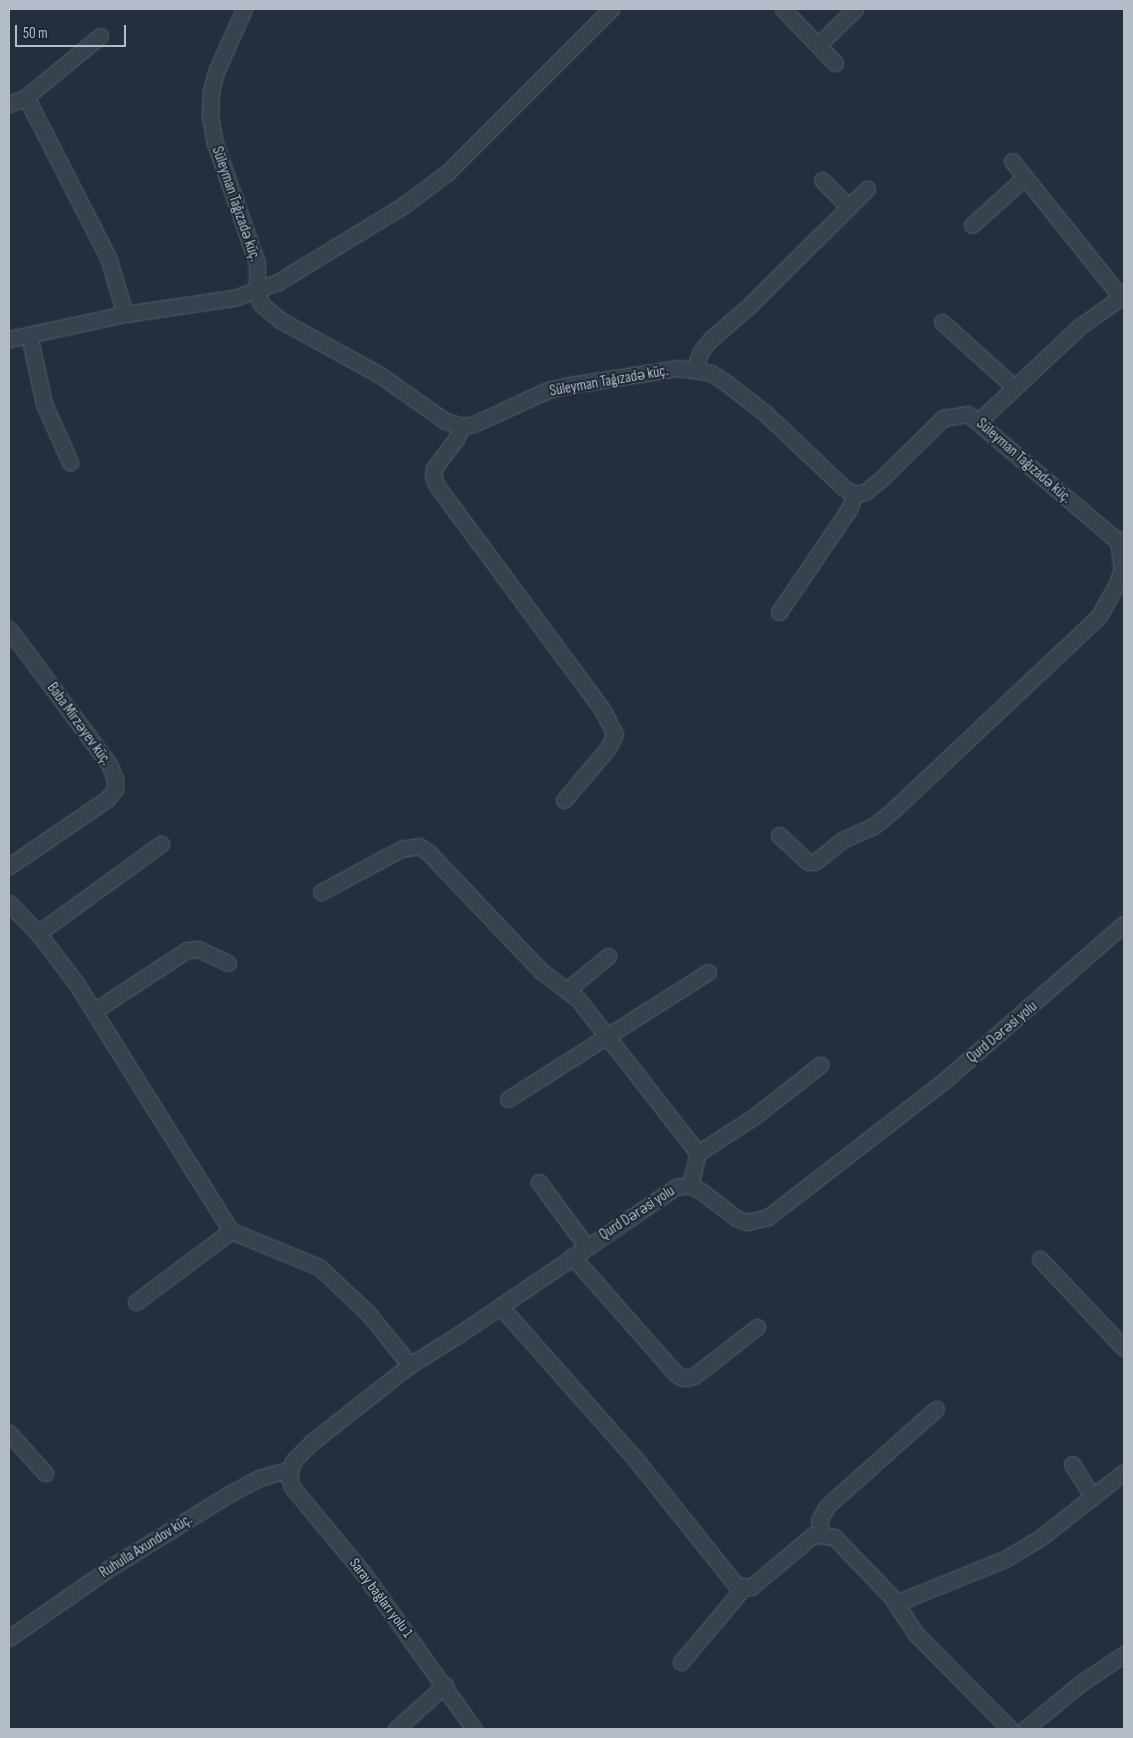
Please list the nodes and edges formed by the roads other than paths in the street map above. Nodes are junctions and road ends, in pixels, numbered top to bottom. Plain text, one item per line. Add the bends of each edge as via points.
1 (244, 9) edge
2 (611, 9) edge
3 (783, 9) edge
4 (854, 9) edge
5 (100, 36) dead end
6 (818, 45) junction
7 (835, 63) dead end
8 (26, 97) junction
9 (9, 104) edge
10 (1012, 161) dead end
11 (1024, 178) junction
12 (822, 180) dead end
13 (867, 188) dead end
14 (849, 207) junction
15 (972, 225) dead end
16 (258, 290) junction
17 (1123, 298) edge
18 (125, 314) junction
19 (942, 322) dead end
20 (29, 335) junction
21 (9, 339) edge
22 (694, 370) junction
23 (1013, 386) junction
24 (979, 420) junction
25 (462, 426) junction
26 (70, 462) dead end
27 (855, 494) junction
28 (1121, 540) edge
29 (779, 612) dead end
30 (9, 629) edge
31 (564, 800) dead end
32 (779, 835) dead end
33 (161, 844) dead end
34 (10, 864) edge
35 (321, 892) dead end
36 (9, 903) edge
37 (1124, 924) edge
38 (38, 933) junction
39 (608, 956) dead end
40 (228, 963) dead end
41 (708, 972) dead end
42 (568, 989) junction
43 (94, 1011) junction
44 (608, 1038) junction
45 (820, 1065) dead end
46 (508, 1099) dead end
47 (698, 1153) junction
48 (539, 1182) dead end
49 (690, 1186) junction
50 (231, 1231) junction
51 (586, 1246) junction
52 (572, 1256) junction
53 (1040, 1258) dead end
54 (136, 1302) dead end
55 (500, 1306) junction
56 (757, 1327) dead end
57 (1124, 1348) edge
58 (410, 1365) junction
59 (936, 1409) dead end
60 (9, 1434) edge
61 (1072, 1464) dead end
62 (291, 1468) junction
63 (1124, 1472) edge
64 (45, 1473) dead end
65 (1093, 1497) junction
66 (822, 1534) junction
67 (743, 1588) junction
68 (896, 1603) junction
69 (9, 1638) edge
70 (1124, 1654) edge
71 (681, 1662) dead end
72 (444, 1685) junction
73 (396, 1729) edge
74 (474, 1729) edge
75 (1010, 1729) edge
76 (1025, 1729) edge

1 - 16 street, Süleyman Tağızadə küç. via 216,72 210,116 215,143 257,263
2 - 16 street via 448,172 340,245
3 - 6 street
4 - 6 street
5 - 8 street
6 - 7 street
8 - 9 street
8 - 18 street via 108,257
10 - 11 street
11 - 15 street
11 - 17 street
12 - 14 street
13 - 14 street
14 - 22 street via 710,340
16 - 18 street via 234,298
16 - 25 street, Süleyman Tağızadə küç. via 262,304 280,320 380,375 446,421
17 - 23 street via 1079,327
18 - 20 street
19 - 23 street
20 - 21 street
20 - 26 street via 44,404
22 - 25 street, Süleyman Tağızadə küç. via 678,368 548,390 474,424
22 - 27 street, Süleyman Tağızadə küç. via 711,373 725,382 764,413 844,488
23 - 24 street
24 - 27 street, Süleyman Tağızadə küç. via 968,414 943,418 880,480 865,492
24 - 28 street, Süleyman Tağızadə küç.
25 - 31 street via 434,468 437,486 602,709 614,734 608,748
27 - 29 street via 849,509
28 - 32 street via 1122,569 1099,616 890,813 875,825 842,840 815,862 808,862
30 - 34 street, Baba Mirzəyev küç. via 109,764 116,779 107,799
33 - 38 street
35 - 42 street via 401,849 419,846 541,971
36 - 38 street
37 - 49 street, Qurd Dərəsi yolu via 945,1080 768,1217 757,1221 736,1218
38 - 43 street
39 - 42 street
40 - 43 street via 198,949 187,950
41 - 44 street
42 - 44 street
43 - 50 street
44 - 46 street
44 - 47 street
45 - 47 street via 770,1105
47 - 49 street
48 - 51 street
49 - 51 street, Qurd Dərəsi yolu via 676,1187
50 - 54 street
50 - 58 street via 319,1267 368,1313
51 - 52 street, Qurd Dərəsi yolu
52 - 55 street, Qurd Dərəsi yolu
52 - 56 street via 683,1378 694,1376
53 - 57 street
55 - 58 street, Qurd Dərəsi yolu
55 - 67 street via 637,1461 730,1579
58 - 62 street, Qurd Dərəsi yolu via 312,1442 297,1456
59 - 66 street via 827,1506 819,1520
60 - 64 street
61 - 65 street
62 - 69 street, Ruhulla Axundov küç. via 259,1478 231,1493 111,1567
62 - 72 street, Saray bağları yolu 1 via 292,1487 364,1574
63 - 65 street
65 - 68 street via 1040,1538 1005,1559
66 - 67 street via 803,1541 759,1581
66 - 68 street via 845,1546
67 - 71 street
68 - 75 street via 916,1634
70 - 76 street via 1081,1683
72 - 73 street
72 - 74 street, Saray bağları yolu 1

